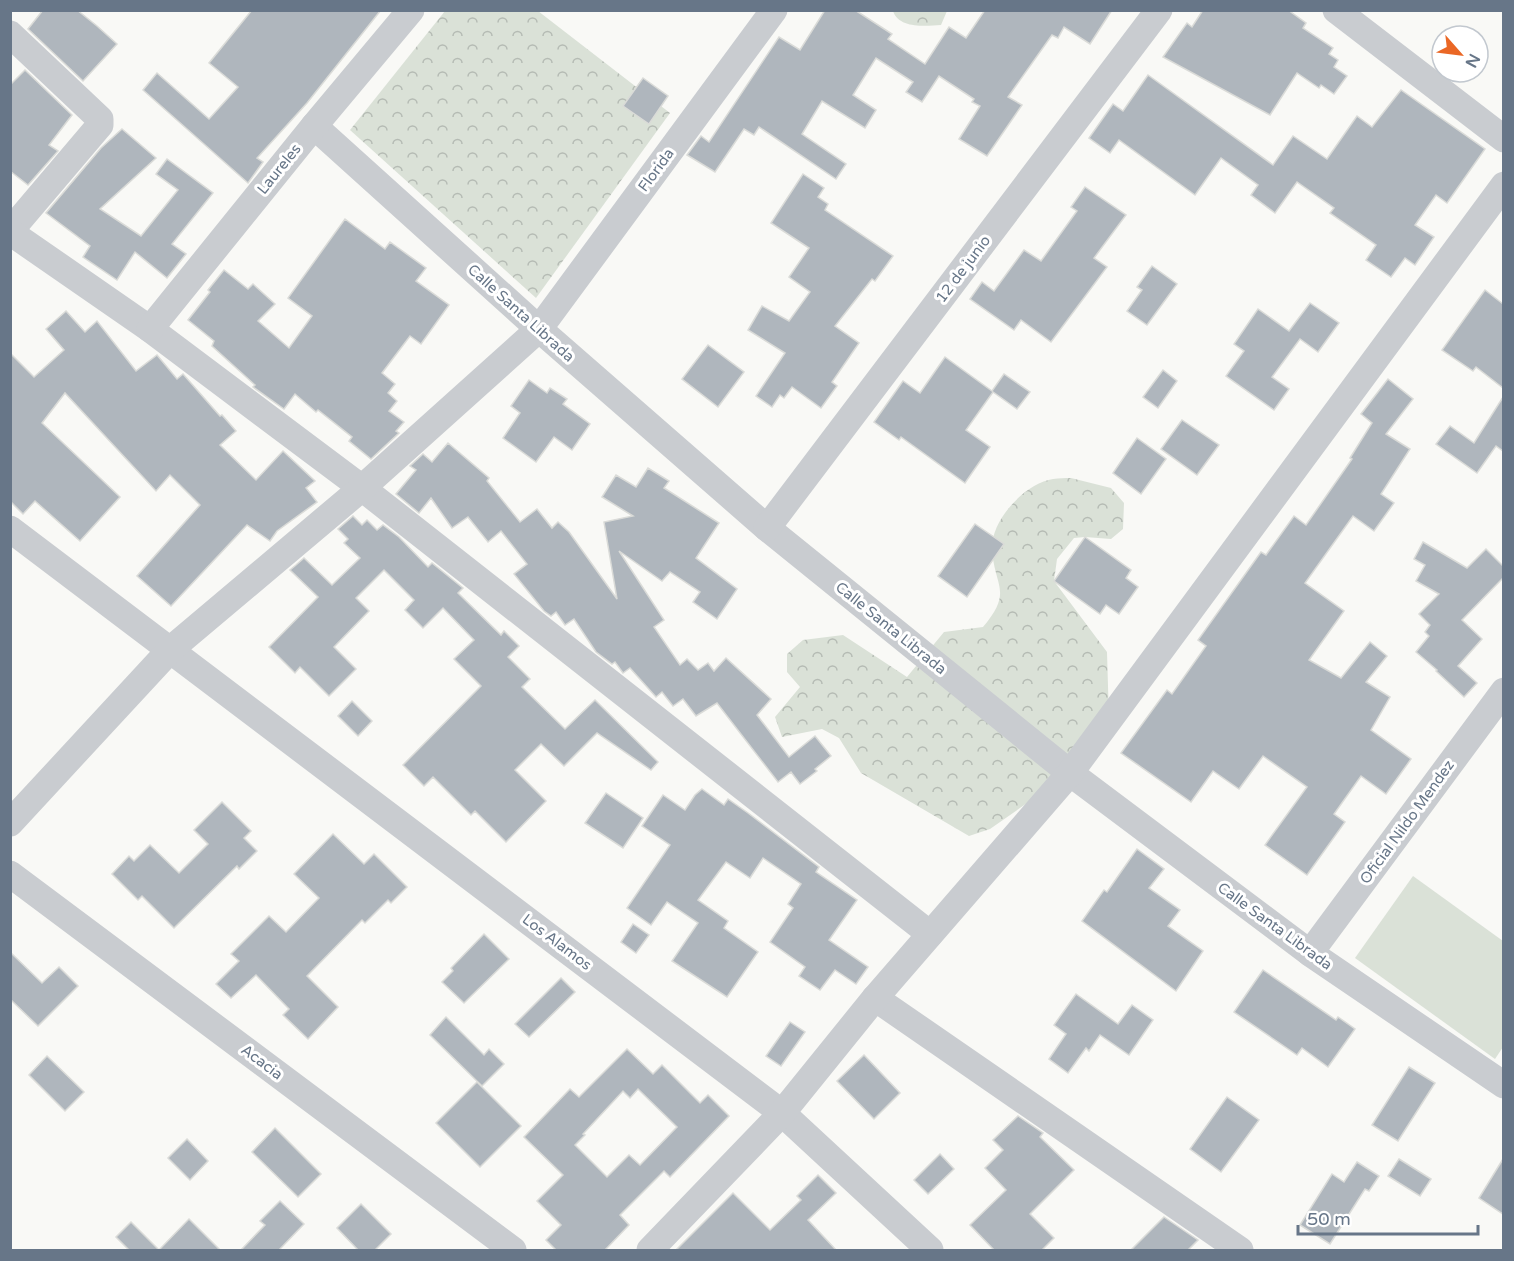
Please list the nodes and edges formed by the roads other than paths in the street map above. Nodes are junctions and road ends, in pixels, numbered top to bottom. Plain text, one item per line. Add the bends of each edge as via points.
1 (411, 10) edge
2 (774, 10) edge
3 (1159, 10) edge
4 (1335, 10) edge
5 (10, 34) edge
6 (314, 126) junction
7 (1503, 139) edge
8 (1503, 185) edge
9 (10, 231) edge
10 (150, 329) junction
11 (538, 329) junction
12 (362, 488) junction
13 (768, 528) junction
14 (10, 529) edge
15 (171, 649) junction
16 (1503, 691) edge
17 (1070, 773) junction
18 (10, 822) edge
19 (10, 874) edge
20 (930, 934) junction
21 (1310, 953) junction
22 (875, 998) junction
23 (1503, 1085) edge
24 (782, 1113) junction
25 (513, 1251) edge
26 (650, 1251) edge
27 (930, 1251) edge
28 (1240, 1251) edge

1 - 6 street, Laureles
2 - 11 street, Florida
3 - 13 street, 12 de junio
4 - 7 street
5 - 9 street via 101,122
6 - 10 street, Laureles
6 - 11 street, Calle Santa Librada
8 - 17 street
9 - 10 street
10 - 12 street
11 - 12 street, Florida
11 - 13 street, Calle Santa Librada
12 - 15 street, Florida
12 - 20 street
13 - 17 street, Calle Santa Librada
14 - 15 street, Los Alamos
15 - 18 street, Florida
15 - 24 street, Los Alamos
16 - 21 street, Oficial Nildo Mendez
17 - 20 street
17 - 21 street, Calle Santa Librada
19 - 25 street, Acacia
20 - 22 street
21 - 23 street, Calle Santa Librada
22 - 24 street
22 - 28 street
24 - 26 street
24 - 27 street, Los Alamos

